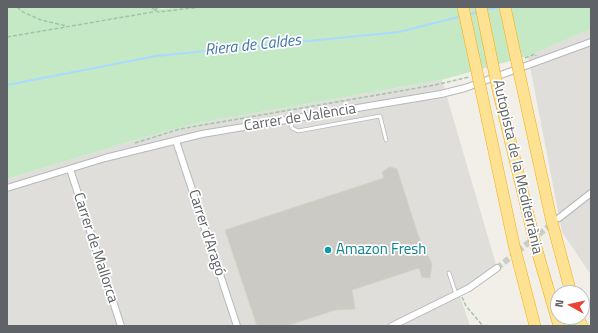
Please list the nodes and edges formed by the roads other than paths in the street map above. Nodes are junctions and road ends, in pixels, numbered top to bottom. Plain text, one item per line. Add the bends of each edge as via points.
1 (463, 7) edge
2 (482, 7) edge
3 (505, 7) edge
4 (591, 42) edge
5 (290, 120) junction
6 (386, 140) dead end
7 (176, 141) junction
8 (70, 169) junction
9 (7, 188) edge
10 (591, 193) edge
11 (559, 218) tunnel mouth
12 (497, 268) tunnel mouth
13 (448, 273) dead end
14 (569, 285) edge
15 (458, 293) junction
16 (120, 326) edge
17 (237, 326) edge
18 (392, 326) edge
19 (535, 326) edge
20 (559, 326) edge

1 - 19 highway, Autopista de la Mediterrània, bridge via 512,238
2 - 20 highway, Autopista de la Mediterrània, bridge via 523,198
3 - 14 highway, bridge via 551,218
4 - 5 street, Carrer de València via 465,88
5 - 6 lane via 292,128 298,131 380,116
5 - 7 street, Carrer de València via 202,134
7 - 8 street, Carrer de València
7 - 17 street, Carrer d'Aragó
8 - 9 street, Carrer de València
8 - 16 street, Carrer de Mallorca
10 - 11 street
12 - 15 street via 482,280
13 - 15 lane
15 - 18 street

